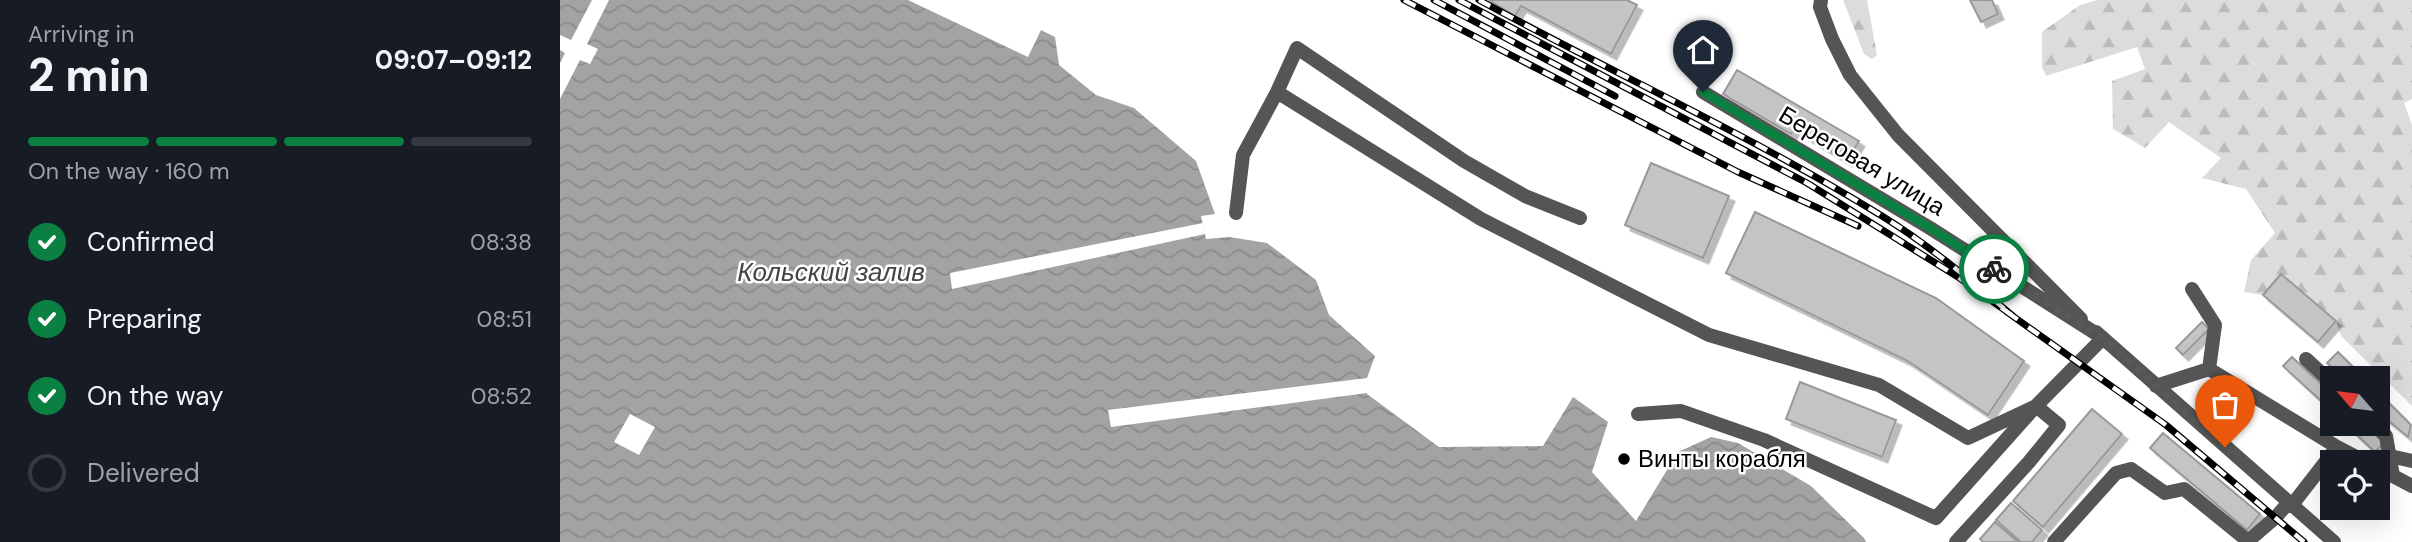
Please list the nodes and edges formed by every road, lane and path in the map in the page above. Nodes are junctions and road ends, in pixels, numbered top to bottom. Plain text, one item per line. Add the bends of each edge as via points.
1 (1821, 0) edge
2 (1277, 92) junction
3 (1703, 92) dead end
4 (1236, 214) dead end
5 (1580, 218) dead end
6 (2192, 289) dead end
7 (2103, 338) junction
8 (2306, 359) dead end
9 (2208, 369) junction
10 (2320, 372) edge
11 (2156, 386) junction
12 (2036, 406) junction
13 (1638, 414) dead end
14 (2337, 447) junction
15 (2343, 450) edge
16 (2390, 456) joint
17 (2412, 461) edge
18 (2390, 474) edge
19 (2393, 476) junction
20 (2412, 486) edge
21 (2290, 503) junction
22 (2248, 541) edge
23 (1956, 542) edge
24 (2054, 542) edge
25 (2334, 542) edge

1 - 7 street via 1832,39 1850,75 1898,135
2 - 4 street via 1243,155
2 - 5 street via 1297,48 1464,161 1525,196
2 - 12 street via 1482,219 1709,335 1879,385 1968,438
3 - 7 street, Береговая улица
6 - 9 street via 2215,325
7 - 11 street
7 - 12 street
8 - 10 street
9 - 11 street
9 - 14 street
11 - 21 street
12 - 13 street via 1936,518 1764,440 1681,411
12 - 23 street via 2059,425
14 - 15 street
14 - 21 street
16 - 17 street
16 - 19 street
18 - 19 street
19 - 20 street
21 - 22 street
21 - 25 street
22 - 24 street via 2184,489 2165,493 2131,469 2116,473

